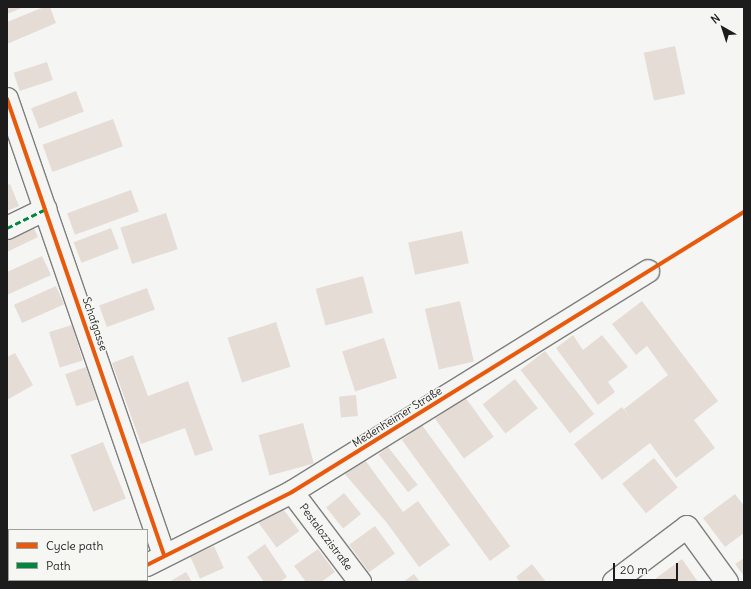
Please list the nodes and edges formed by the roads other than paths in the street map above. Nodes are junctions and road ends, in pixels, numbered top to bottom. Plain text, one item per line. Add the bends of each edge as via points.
1 (7, 99) edge
2 (46, 209) junction
3 (7, 228) edge
4 (648, 271) dead end
5 (292, 492) junction
6 (145, 529) edge
7 (148, 537) edge
8 (155, 560) edge
9 (360, 582) edge
10 (614, 582) edge
11 (727, 582) edge

1 - 2 street, Schafgasse
2 - 3 street
2 - 6 street, Schafgasse
4 - 5 street, Medenheimer Straße
5 - 8 street, Medenheimer Straße
5 - 9 street, Pestalozzistraße
7 - 8 street, Schafgasse
10 - 11 street via 687,527

